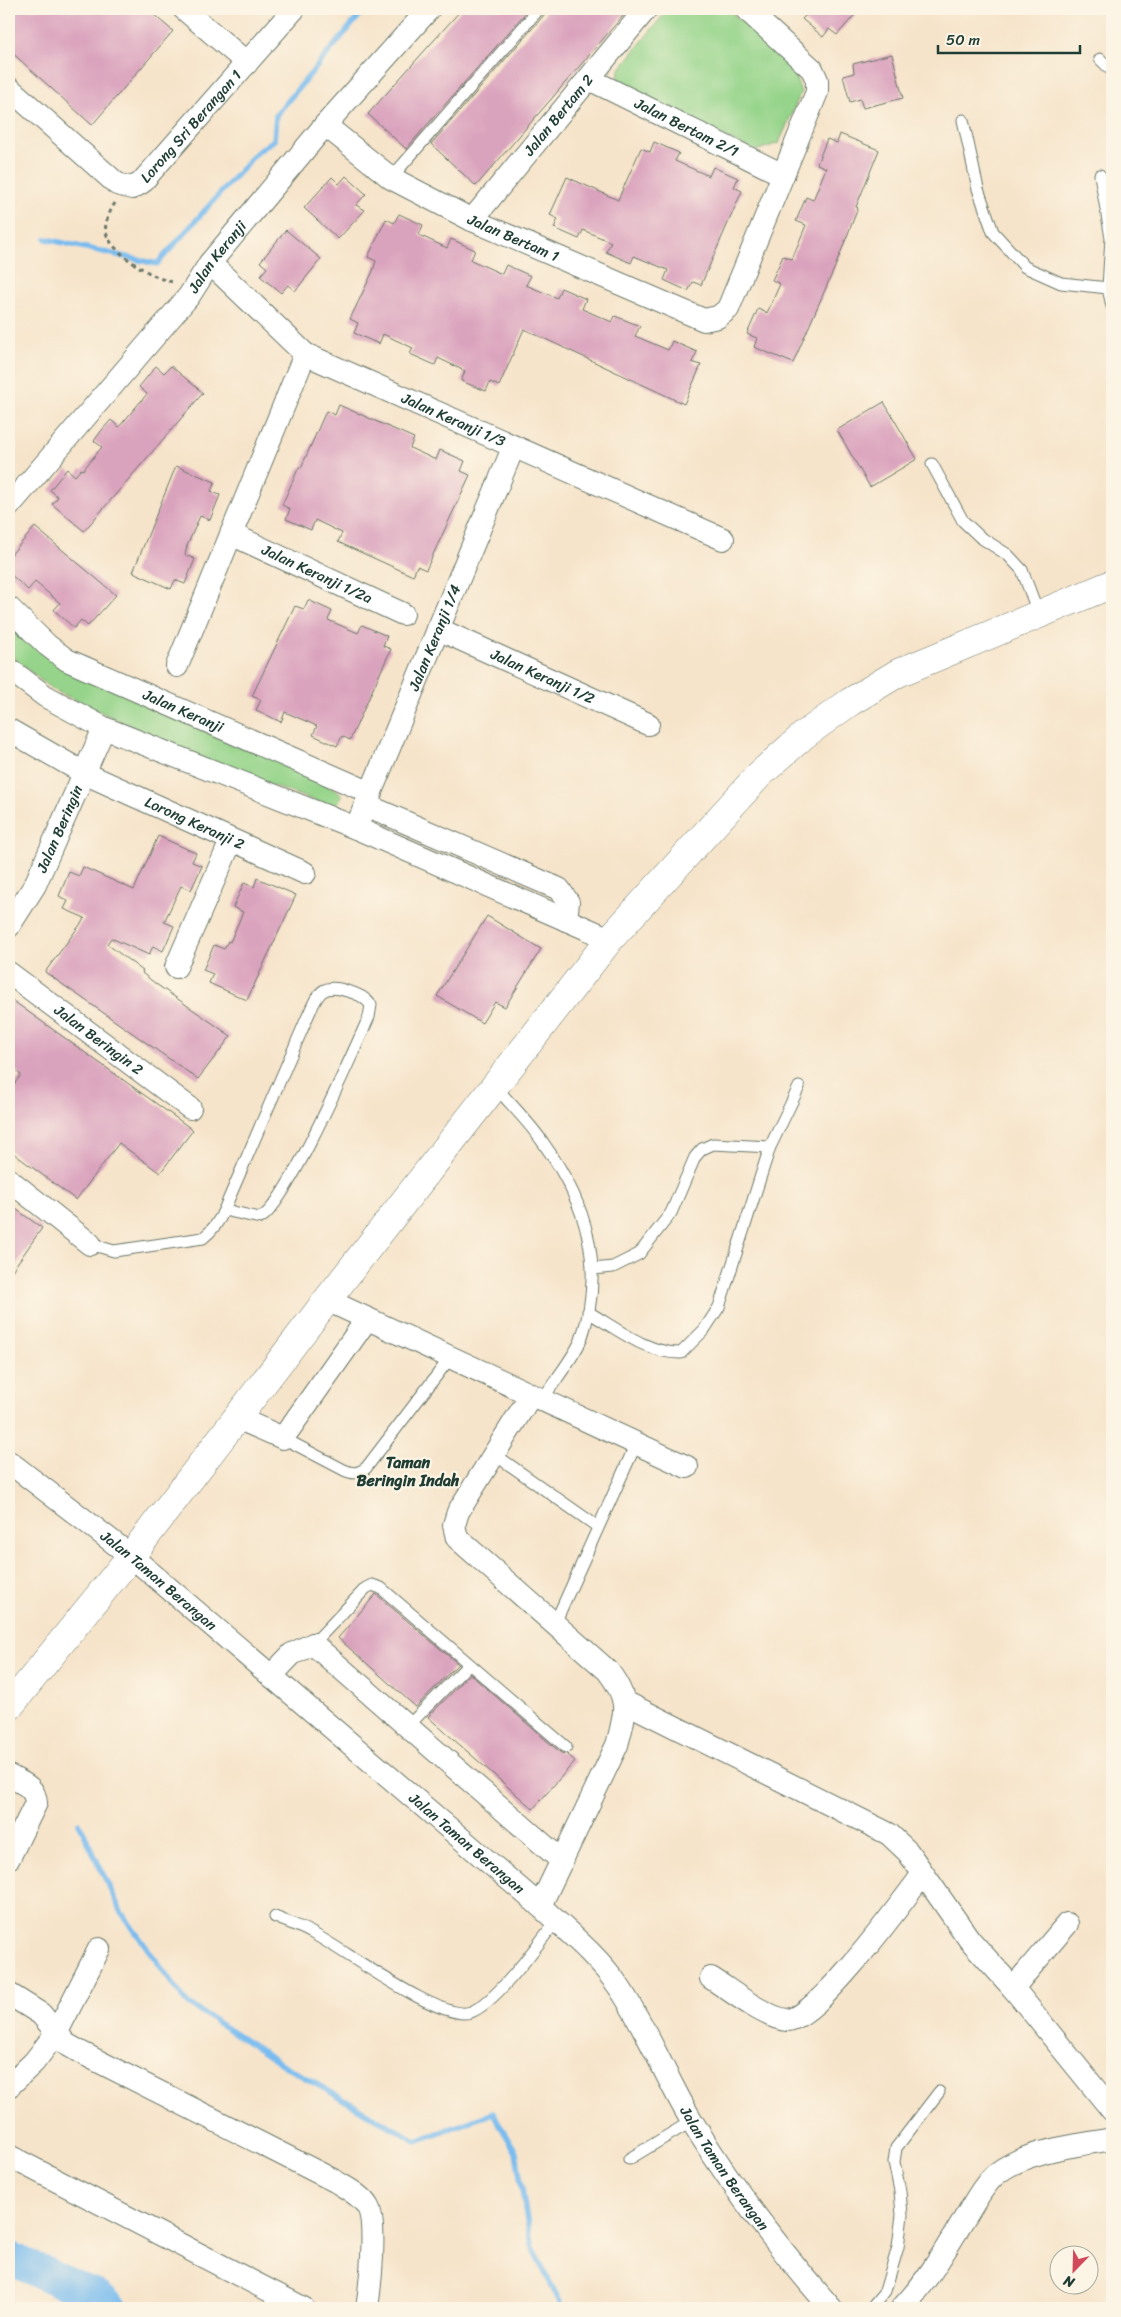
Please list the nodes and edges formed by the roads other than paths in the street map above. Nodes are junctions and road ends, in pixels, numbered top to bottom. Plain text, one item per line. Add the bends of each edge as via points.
1 (184, 9) edge
2 (294, 9) edge
3 (429, 9) edge
4 (539, 9) edge
5 (646, 9) edge
6 (746, 9) edge
7 (1100, 59) dead end
8 (247, 63) junction
9 (1112, 70) edge
10 (589, 78) junction
11 (9, 88) edge
12 (963, 120) dead end
13 (325, 125) junction
14 (783, 175) junction
15 (1100, 175) dead end
16 (391, 178) junction
17 (472, 220) junction
18 (205, 269) junction
19 (1108, 288) junction
20 (1112, 306) edge
21 (305, 354) junction
22 (513, 448) junction
23 (932, 464) dead end
24 (9, 506) edge
25 (231, 534) junction
26 (723, 539) dead end
27 (1112, 584) edge
28 (9, 608) edge
29 (403, 614) dead end
30 (1039, 615) junction
31 (438, 629) junction
32 (177, 666) dead end
33 (9, 669) edge
34 (648, 724) dead end
35 (104, 728) junction
36 (9, 730) edge
37 (84, 773) junction
38 (368, 799) junction
39 (356, 828) junction
40 (231, 841) junction
41 (305, 873) dead end
42 (566, 920) junction
43 (9, 926) edge
44 (610, 939) junction
45 (176, 967) dead end
46 (9, 973) edge
47 (495, 1086) junction
48 (799, 1087) dead end
49 (190, 1108) dead end
50 (770, 1147) junction
51 (9, 1180) edge
52 (224, 1210) junction
53 (90, 1244) joint
54 (593, 1269) junction
55 (327, 1300) junction
56 (588, 1312) junction
57 (367, 1319) junction
58 (450, 1358) junction
59 (537, 1398) junction
60 (237, 1418) junction
61 (283, 1438) junction
62 (636, 1444) junction
63 (494, 1454) junction
64 (9, 1462) edge
65 (686, 1468) dead end
66 (598, 1527) junction
67 (131, 1556) junction
68 (555, 1623) junction
69 (313, 1644) junction
70 (469, 1664) junction
71 (271, 1676) junction
72 (625, 1702) junction
73 (9, 1707) edge
74 (407, 1727) junction
75 (566, 1747) dead end
76 (9, 1776) edge
77 (9, 1858) edge
78 (562, 1861) junction
79 (923, 1874) junction
80 (540, 1906) junction
81 (275, 1917) dead end
82 (556, 1921) junction
83 (1067, 1924) dead end
84 (99, 1949) dead end
85 (711, 1978) dead end
86 (1013, 1988) junction
87 (9, 1994) edge
88 (57, 2032) junction
89 (9, 2086) edge
90 (939, 2092) dead end
91 (1112, 2110) edge
92 (692, 2121) junction
93 (1112, 2139) edge
94 (9, 2156) edge
95 (629, 2159) dead end
96 (303, 2308) edge
97 (368, 2308) edge
98 (831, 2308) edge
99 (871, 2308) edge
100 (902, 2308) edge

1 - 8 street
2 - 8 street, Lorong Sri Berangan 1
3 - 13 street, Jalan Keranji
4 - 16 lane
5 - 10 street, Jalan Bertam 2
6 - 14 street via 812,69 817,80 817,92
7 - 9 lane
8 - 11 street, Lorong Sri Berangan 1 via 141,183 132,188 117,184
10 - 14 street, Jalan Bertam 2/1
10 - 17 street, Jalan Bertam 2
12 - 19 lane via 978,189 993,232 1026,267 1061,283
13 - 16 street, Jalan Bertam 1
13 - 18 street, Jalan Keranji
14 - 17 street, Jalan Bertam 1 via 728,309 718,318 704,320
15 - 19 lane via 1111,238
16 - 17 street, Jalan Bertam 1
18 - 21 street, Jalan Keranji 1/3
18 - 24 street, Jalan Keranji via 189,296
19 - 20 lane
21 - 22 street, Jalan Keranji 1/3
21 - 25 street
22 - 26 street, Jalan Keranji 1/3
22 - 31 street, Jalan Keranji 1/4
23 - 30 lane via 963,521 980,537 1008,555 1022,570
25 - 29 street, Jalan Keranji 1/2a
25 - 32 street
27 - 30 street
28 - 38 street, Jalan Keranji via 47,645 68,660
30 - 44 street via 898,674 850,702 804,735 759,775
31 - 34 street, Jalan Keranji 1/2
31 - 38 street, Jalan Keranji 1/4
33 - 35 street via 45,696
35 - 37 street, Jalan Beringin
35 - 39 street
36 - 37 street, Lorong Keranji 2
37 - 40 street, Lorong Keranji 2
37 - 43 street, Jalan Beringin via 35,885
38 - 39 street, Jalan Keranji 1/4
38 - 42 street, Jalan Keranji via 559,888 568,902
39 - 42 street
40 - 41 street, Lorong Keranji 2
40 - 45 street
42 - 44 street
44 - 47 street
46 - 49 street, Jalan Beringin 2
47 - 54 lane via 544,1144 577,1198 593,1257
47 - 55 street
48 - 50 lane
50 - 54 lane via 713,1144 702,1148 671,1213 640,1254 613,1267
50 - 56 lane via 719,1307 704,1330 681,1353 668,1353 648,1345
51 - 53 street
52 - 52 lane via 317,997 324,989 334,986 366,999 371,1005 369,1017 283,1192 266,1215 260,1218
52 - 53 lane via 219,1222 203,1238 114,1251
54 - 56 lane via 593,1294
55 - 57 street
55 - 60 street
56 - 59 lane via 580,1341
57 - 58 street
57 - 61 street
58 - 59 street
58 - 61 lane via 359,1473 344,1470
59 - 62 street
59 - 63 street
60 - 61 street
60 - 67 street
62 - 65 street
62 - 66 lane
63 - 66 lane
63 - 68 street via 458,1512 454,1525 457,1538
64 - 67 street, Jalan Taman Berangan
66 - 68 lane
67 - 71 street, Jalan Taman Berangan
67 - 73 street
68 - 72 street via 608,1671 620,1687
69 - 70 lane via 372,1585 381,1588
69 - 71 street via 292,1654
69 - 74 street
70 - 74 lane
70 - 75 lane
71 - 80 street, Jalan Taman Berangan
72 - 78 street via 617,1745
72 - 79 street via 888,1834 908,1852
74 - 78 street
76 - 77 street via 36,1794 36,1803
78 - 80 street
79 - 85 street via 850,1970 802,2015 788,2020 772,2016
79 - 86 street via 969,1939
80 - 82 street, Jalan Taman Berangan
81 - 82 lane via 310,1932 420,1999 451,2012 470,2012 492,1998
82 - 92 street, Jalan Taman Berangan via 598,1961 618,1986
83 - 86 street
84 - 88 street
86 - 91 street
87 - 88 street via 41,2014
88 - 89 street via 34,2062
88 - 97 street via 66,2044 80,2052 355,2194 368,2208 372,2223
90 - 99 lane via 896,2148 894,2162 902,2215 898,2248 885,2291
92 - 95 lane
92 - 98 street, Jalan Taman Berangan via 745,2201
93 - 100 street via 1033,2156 995,2175 934,2269
94 - 96 street

